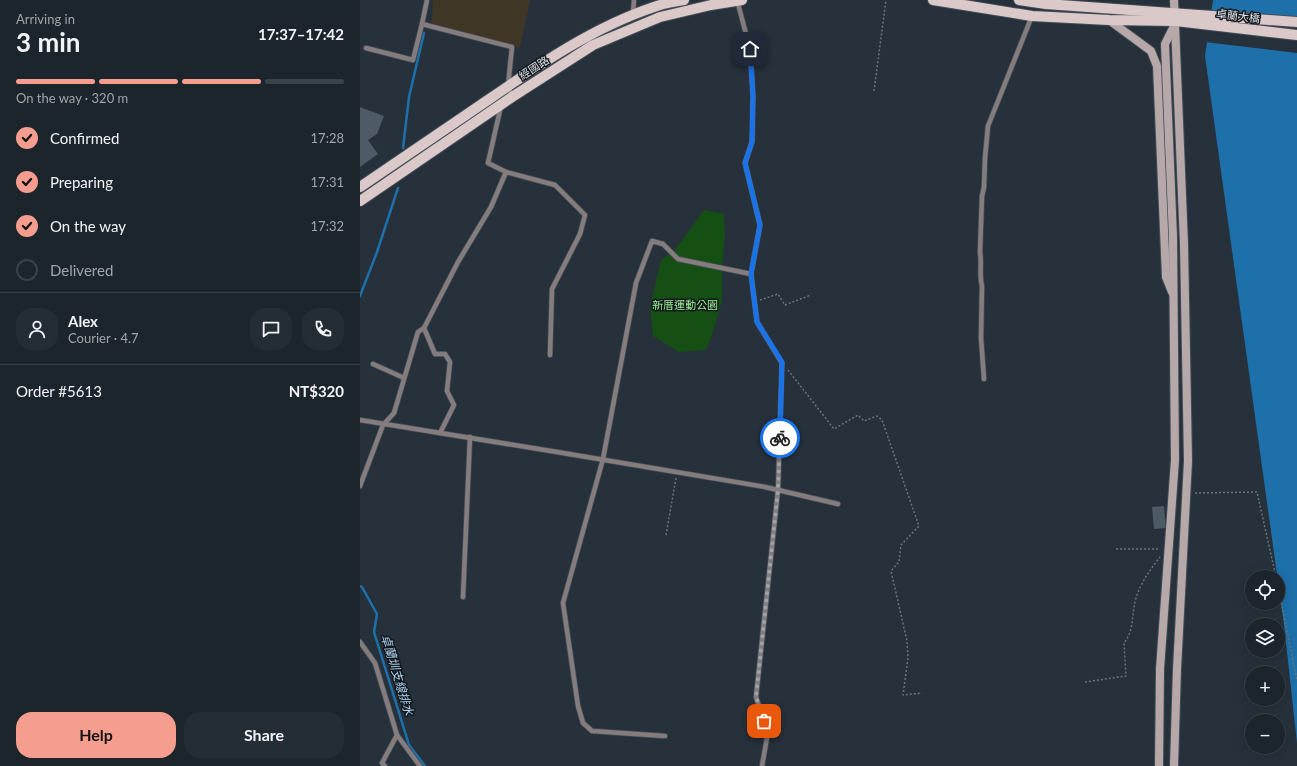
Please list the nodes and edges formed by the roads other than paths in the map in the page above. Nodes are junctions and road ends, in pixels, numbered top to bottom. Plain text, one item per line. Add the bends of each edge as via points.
1 (426, 0) edge
2 (634, 0) edge
3 (684, 0) edge
4 (738, 0) edge
5 (933, 0) edge
6 (1019, 0) edge
7 (1174, 0) edge
8 (945, 1) edge
9 (633, 14) junction
10 (1032, 16) junction
11 (1175, 16) junction
12 (1109, 20) junction
13 (1297, 22) edge
14 (422, 24) junction
15 (1297, 35) edge
16 (366, 48) dead end
17 (508, 86) junction
18 (512, 97) junction
19 (502, 104) junction
20 (506, 172) junction
21 (360, 187) edge
22 (360, 201) edge
23 (751, 274) junction
24 (1184, 293) junction
25 (1174, 296) junction
26 (424, 328) junction
27 (550, 355) dead end
28 (373, 364) dead end
29 (404, 378) junction
30 (984, 379) dead end
31 (360, 420) edge
32 (383, 425) junction
33 (440, 432) junction
34 (470, 437) junction
35 (603, 459) junction
36 (360, 486) edge
37 (778, 490) junction
38 (838, 504) dead end
39 (463, 597) dead end
40 (360, 642) edge
41 (398, 735) junction
42 (665, 736) dead end
43 (385, 766) edge
44 (420, 766) edge
45 (762, 766) edge
46 (1159, 766) edge
47 (1174, 766) edge

1 - 14 lane
2 - 9 lane
3 - 9 main road, 經國路
4 - 18 main road, 經國路 via 660,17 627,30 593,45
4 - 23 lane via 750,49 753,96 752,142 745,163 760,225
5 - 8 main road
6 - 11 main road
7 - 11 main road
8 - 10 main road
9 - 17 main road, 經國路 via 567,48
10 - 12 main road
10 - 30 lane via 988,126 980,252
11 - 12 main road
11 - 13 main road, 卓蘭大橋
11 - 15 main road, 卓蘭大橋
11 - 24 main road
11 - 25 main road via 1165,44 1174,237
12 - 25 main road via 1150,51 1157,66 1166,276
14 - 16 lane via 413,60
14 - 17 lane via 512,47
17 - 18 lane
17 - 21 main road, 經國路
18 - 19 main road, 經國路
19 - 20 lane via 488,163
19 - 22 main road, 經國路
20 - 26 lane via 491,207 458,262
20 - 27 lane via 555,185 585,215 580,234 552,289
23 - 35 lane via 678,259 663,244 652,242 636,283
23 - 37 lane via 757,322 782,362
24 - 25 main road
24 - 47 main road via 1188,461 1176,669
25 - 46 main road via 1175,460 1160,669
26 - 29 lane via 418,332
26 - 33 lane via 435,354 444,354 450,362 447,391 454,405
28 - 29 lane
29 - 32 lane via 394,413
31 - 32 lane
32 - 33 lane
32 - 36 lane
33 - 34 lane
34 - 35 lane
34 - 39 lane
35 - 37 lane
35 - 42 lane via 562,603 578,706 583,723 592,731
37 - 38 lane
37 - 45 lane via 756,697 768,732
40 - 41 lane via 375,663
41 - 43 lane via 382,763
41 - 44 lane

